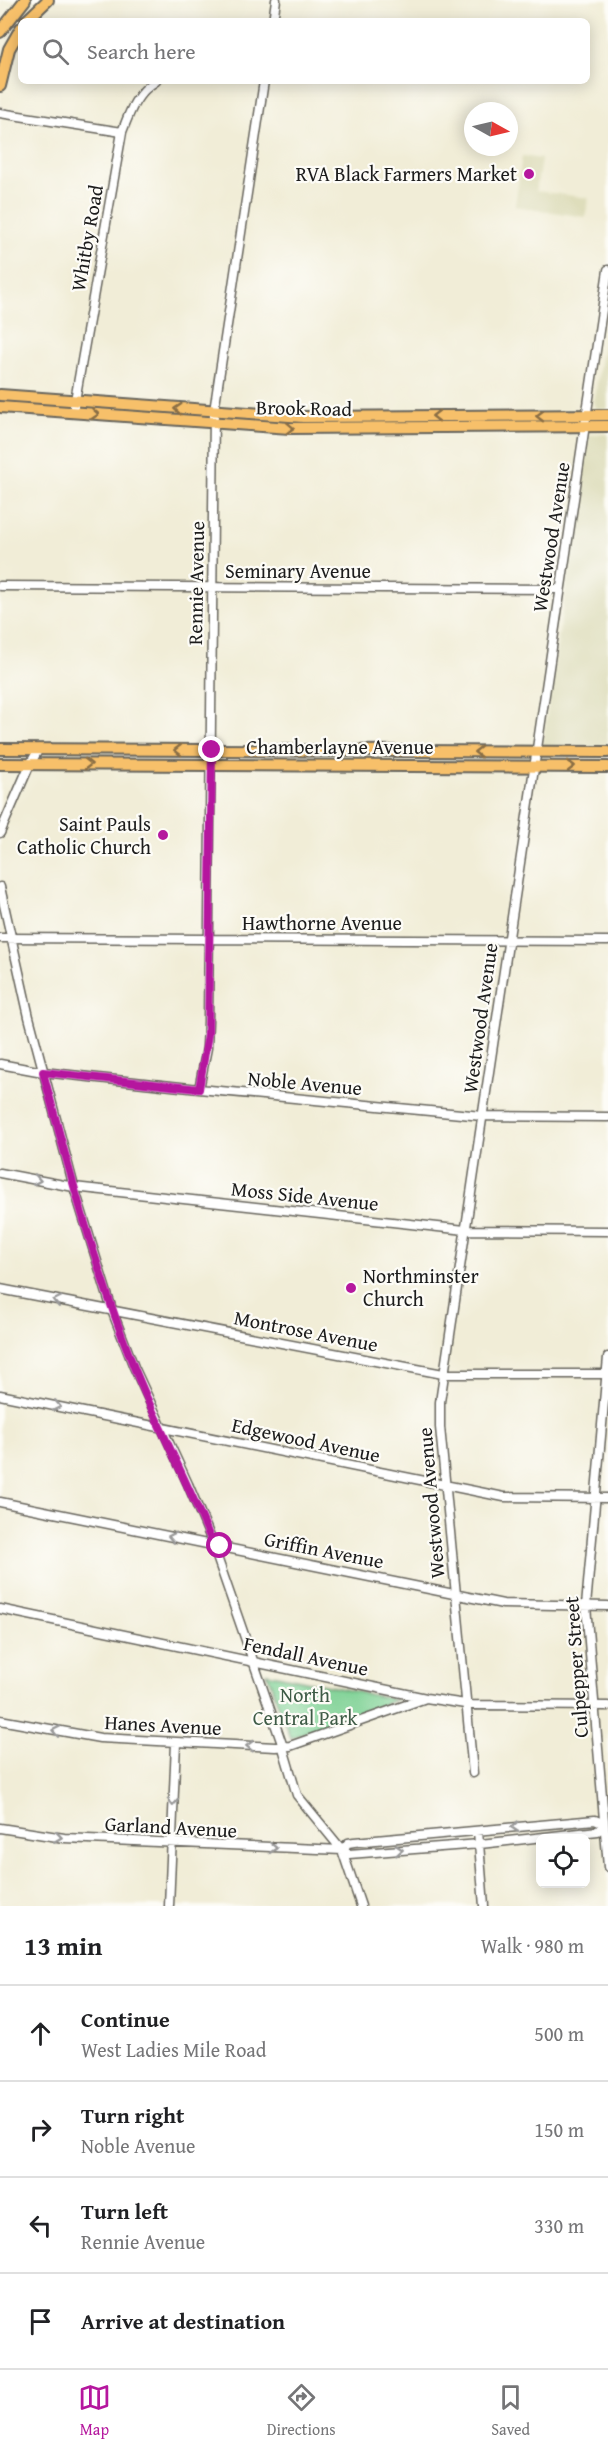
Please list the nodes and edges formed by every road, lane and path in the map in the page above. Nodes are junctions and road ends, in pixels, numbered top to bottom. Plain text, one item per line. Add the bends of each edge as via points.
1 (25, 0) edge
2 (48, 0) edge
3 (276, 0) edge
4 (30, 18) edge
5 (273, 18) edge
6 (0, 33) edge
7 (18, 33) edge
8 (14, 39) junction
9 (4, 48) edge
10 (151, 84) edge
11 (264, 84) edge
12 (0, 86) edge
13 (0, 113) edge
14 (122, 132) junction
15 (608, 270) edge
16 (0, 395) edge
17 (0, 407) edge
18 (74, 407) junction
19 (608, 415) edge
20 (214, 417) junction
21 (586, 421) junction
22 (608, 426) edge
23 (0, 586) edge
24 (213, 587) junction
25 (560, 589) junction
26 (0, 749) edge
27 (39, 749) junction
28 (212, 750) junction
29 (537, 752) junction
30 (608, 752) edge
31 (0, 764) edge
32 (30, 764) junction
33 (212, 765) junction
34 (535, 766) junction
35 (608, 767) edge
36 (0, 833) edge
37 (0, 887) edge
38 (0, 938) edge
39 (10, 938) junction
40 (209, 939) junction
41 (508, 941) junction
42 (608, 941) edge
43 (0, 1064) edge
44 (43, 1072) junction
45 (199, 1089) junction
46 (482, 1116) junction
47 (608, 1117) edge
48 (0, 1173) edge
49 (74, 1187) junction
50 (465, 1230) junction
51 (608, 1231) edge
52 (0, 1289) edge
53 (113, 1313) junction
54 (608, 1357) edge
55 (443, 1374) junction
56 (607, 1374) edge
57 (0, 1395) edge
58 (161, 1428) junction
59 (446, 1486) junction
60 (594, 1498) junction
61 (608, 1498) edge
62 (0, 1502) edge
63 (213, 1545) junction
64 (456, 1594) junction
65 (586, 1606) junction
66 (608, 1606) edge
67 (0, 1609) edge
68 (253, 1662) junction
69 (426, 1698) junction
70 (466, 1704) junction
71 (593, 1706) junction
72 (608, 1706) edge
73 (0, 1720) edge
74 (176, 1743) junction
75 (283, 1746) junction
76 (472, 1773) dead end
77 (606, 1824) edge
78 (0, 1828) edge
79 (478, 1831) junction
80 (172, 1843) junction
81 (480, 1844) junction
82 (342, 1850) junction
83 (608, 1867) edge
84 (169, 1906) edge
85 (361, 1906) edge
86 (484, 1906) edge

1 - 6 main road
2 - 4 main road
3 - 5 street
6 - 8 main road
7 - 8 main road
8 - 9 main road
9 - 12 main road
10 - 14 street, Whitby Road via 131,106
11 - 20 street, Rennie Avenue
13 - 14 street
14 - 18 street, Whitby Road
15 - 21 street, Westwood Avenue
16 - 18 main road, Brook Road
17 - 18 main road, Brook Road
18 - 20 main road, Brook Road
19 - 21 main road, Brook Road
20 - 21 main road, Brook Road via 296,428
20 - 24 street, Rennie Avenue
21 - 22 main road, Brook Road
21 - 25 street, Westwood Avenue
23 - 24 street, Seminary Avenue
24 - 25 street, Seminary Avenue
24 - 28 street, Rennie Avenue
25 - 29 street, Westwood Avenue
26 - 27 main road, Chamberlayne Avenue
28 -> 27 main road, Chamberlayne Avenue
27 - 32 street
29 -> 28 main road, Chamberlayne Avenue
28 - 33 street, Rennie Avenue
29 - 30 main road, Chamberlayne Avenue
29 - 34 street, Westwood Avenue
31 - 32 main road, Chamberlayne Avenue
32 -> 33 main road, Chamberlayne Avenue
32 - 36 street
33 - 34 main road, Chamberlayne Avenue
33 - 40 street, Rennie Avenue
34 -> 35 main road, Chamberlayne Avenue
34 - 41 street, Westwood Avenue
37 - 39 street
38 - 39 street, Hawthorne Avenue
39 - 40 street, Hawthorne Avenue
39 - 44 street
40 - 41 street, Hawthorne Avenue
40 - 45 street, Rennie Avenue via 208,1034
41 - 42 street, Hawthorne Avenue
41 - 46 street, Westwood Avenue
43 - 44 street, Noble Avenue
44 - 45 street, Noble Avenue
44 - 49 street
45 - 46 street, Noble Avenue
46 - 47 street, Noble Avenue
46 - 50 street, Westwood Avenue
48 -> 49 street, Moss Side Avenue
49 - 50 street, Moss Side Avenue
49 - 53 street
50 - 51 street, Moss Side Avenue
50 - 55 street, Westwood Avenue
53 -> 52 street, Montrose Avenue
53 - 55 street, Montrose Avenue
53 - 58 street
54 - 56 street, Culpepper Street
55 - 56 street, Montrose Avenue
55 - 59 street, Westwood Avenue via 440,1427
56 - 60 street, Culpepper Street
57 -> 58 street, Edgewood Avenue
58 - 59 street, Edgewood Avenue
58 - 63 street
59 - 60 street, Edgewood Avenue via 504,1497
59 - 64 street, Westwood Avenue
60 - 61 street, Edgewood Avenue
60 - 65 street, Culpepper Street
63 -> 62 street, Griffin Avenue
63 - 64 street, Griffin Avenue
63 - 68 street
64 - 65 street, Griffin Avenue via 510,1605
64 - 70 street, Westwood Avenue
65 - 66 street, Griffin Avenue
65 - 71 street, Culpepper Street
67 - 68 street, Fendall Avenue
68 - 69 street, Fendall Avenue
68 - 75 street
69 - 70 street, Fendall Avenue
69 - 75 street, Hanes Avenue
70 - 71 street, Fendall Avenue
70 - 76 street, Westwood Avenue
71 - 72 street, Fendall Avenue
71 - 77 street, Culpepper Street
74 -> 73 street, Hanes Avenue via 100,1738
75 -> 74 street, Hanes Avenue
74 -> 80 street
75 - 82 street via 297,1795
77 -> 79 street, Garland Avenue via 595,1820
77 - 81 street, Garland Avenue via 598,1831
77 - 83 street, Culpepper Street
78 -> 80 street, Garland Avenue via 64,1838
79 - 81 street
79 - 82 street, Garland Avenue via 348,1843
80 -> 82 street, Garland Avenue
80 - 84 street
82 -> 81 street, Garland Avenue via 349,1854
81 - 86 street
82 - 85 street

